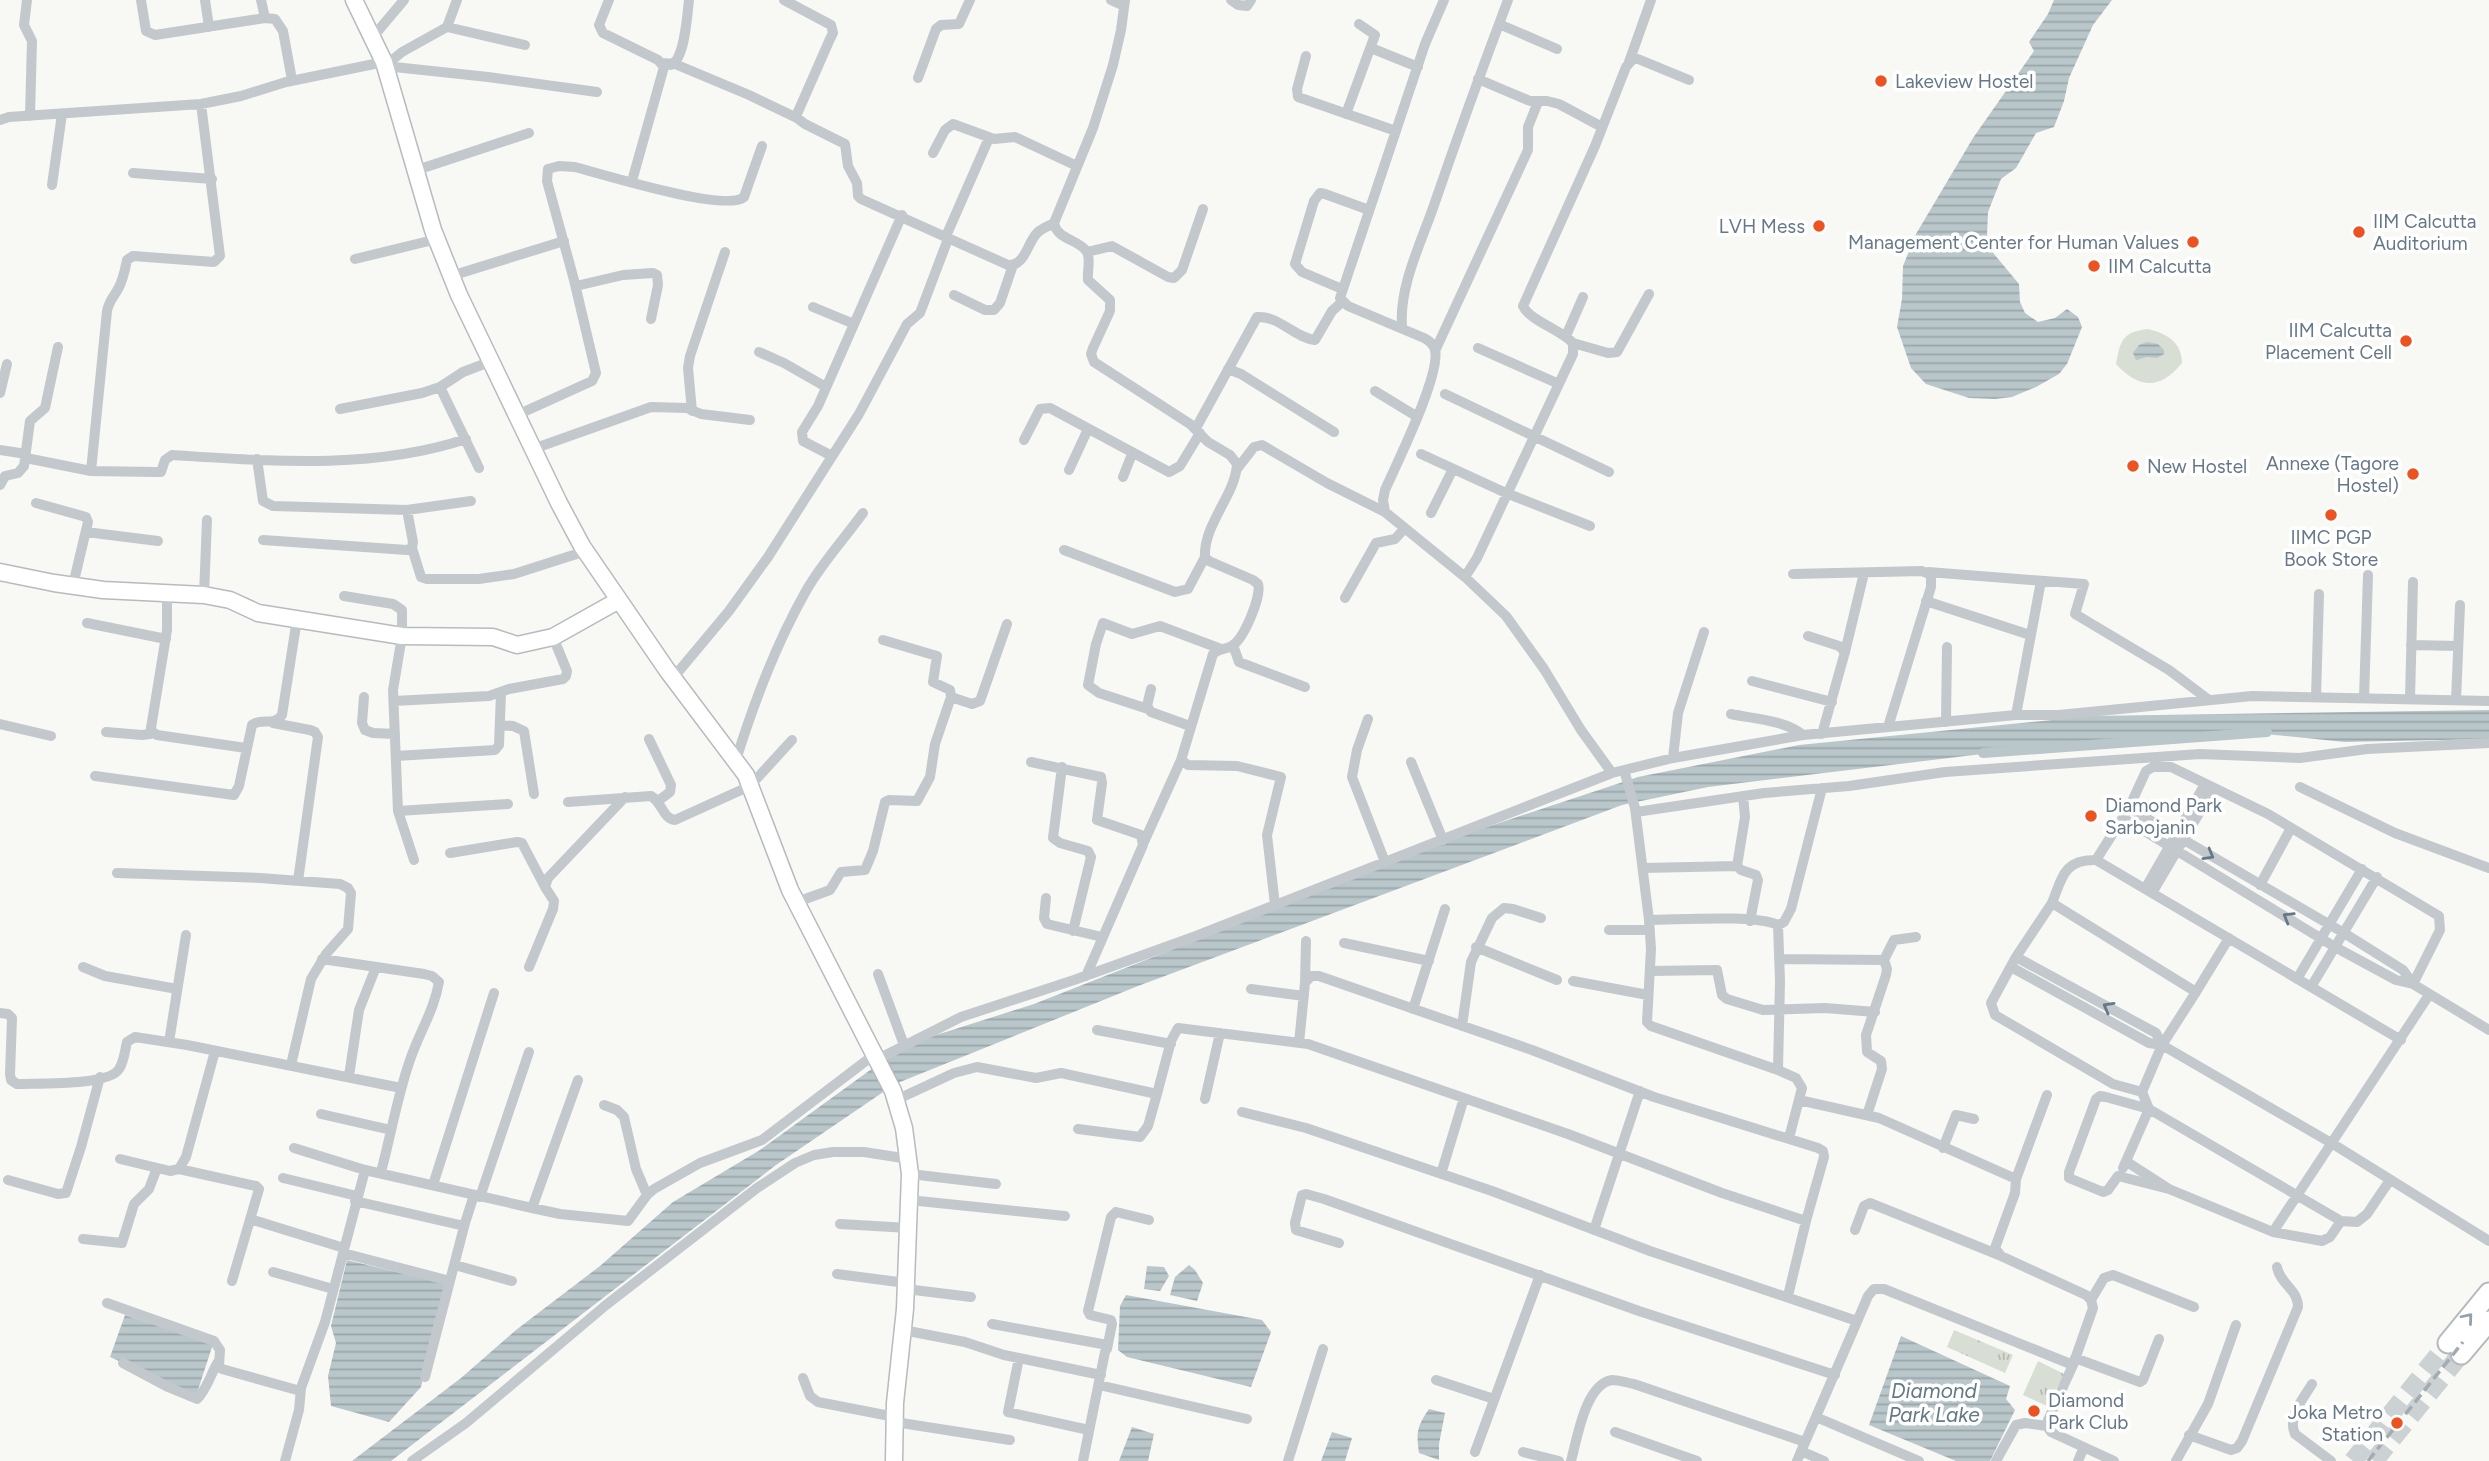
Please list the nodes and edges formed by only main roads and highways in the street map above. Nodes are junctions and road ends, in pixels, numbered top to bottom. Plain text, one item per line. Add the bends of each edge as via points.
1 (2489, 1293) edge
2 (2489, 1321) edge

2 -> 1 highway via 2454,1348

